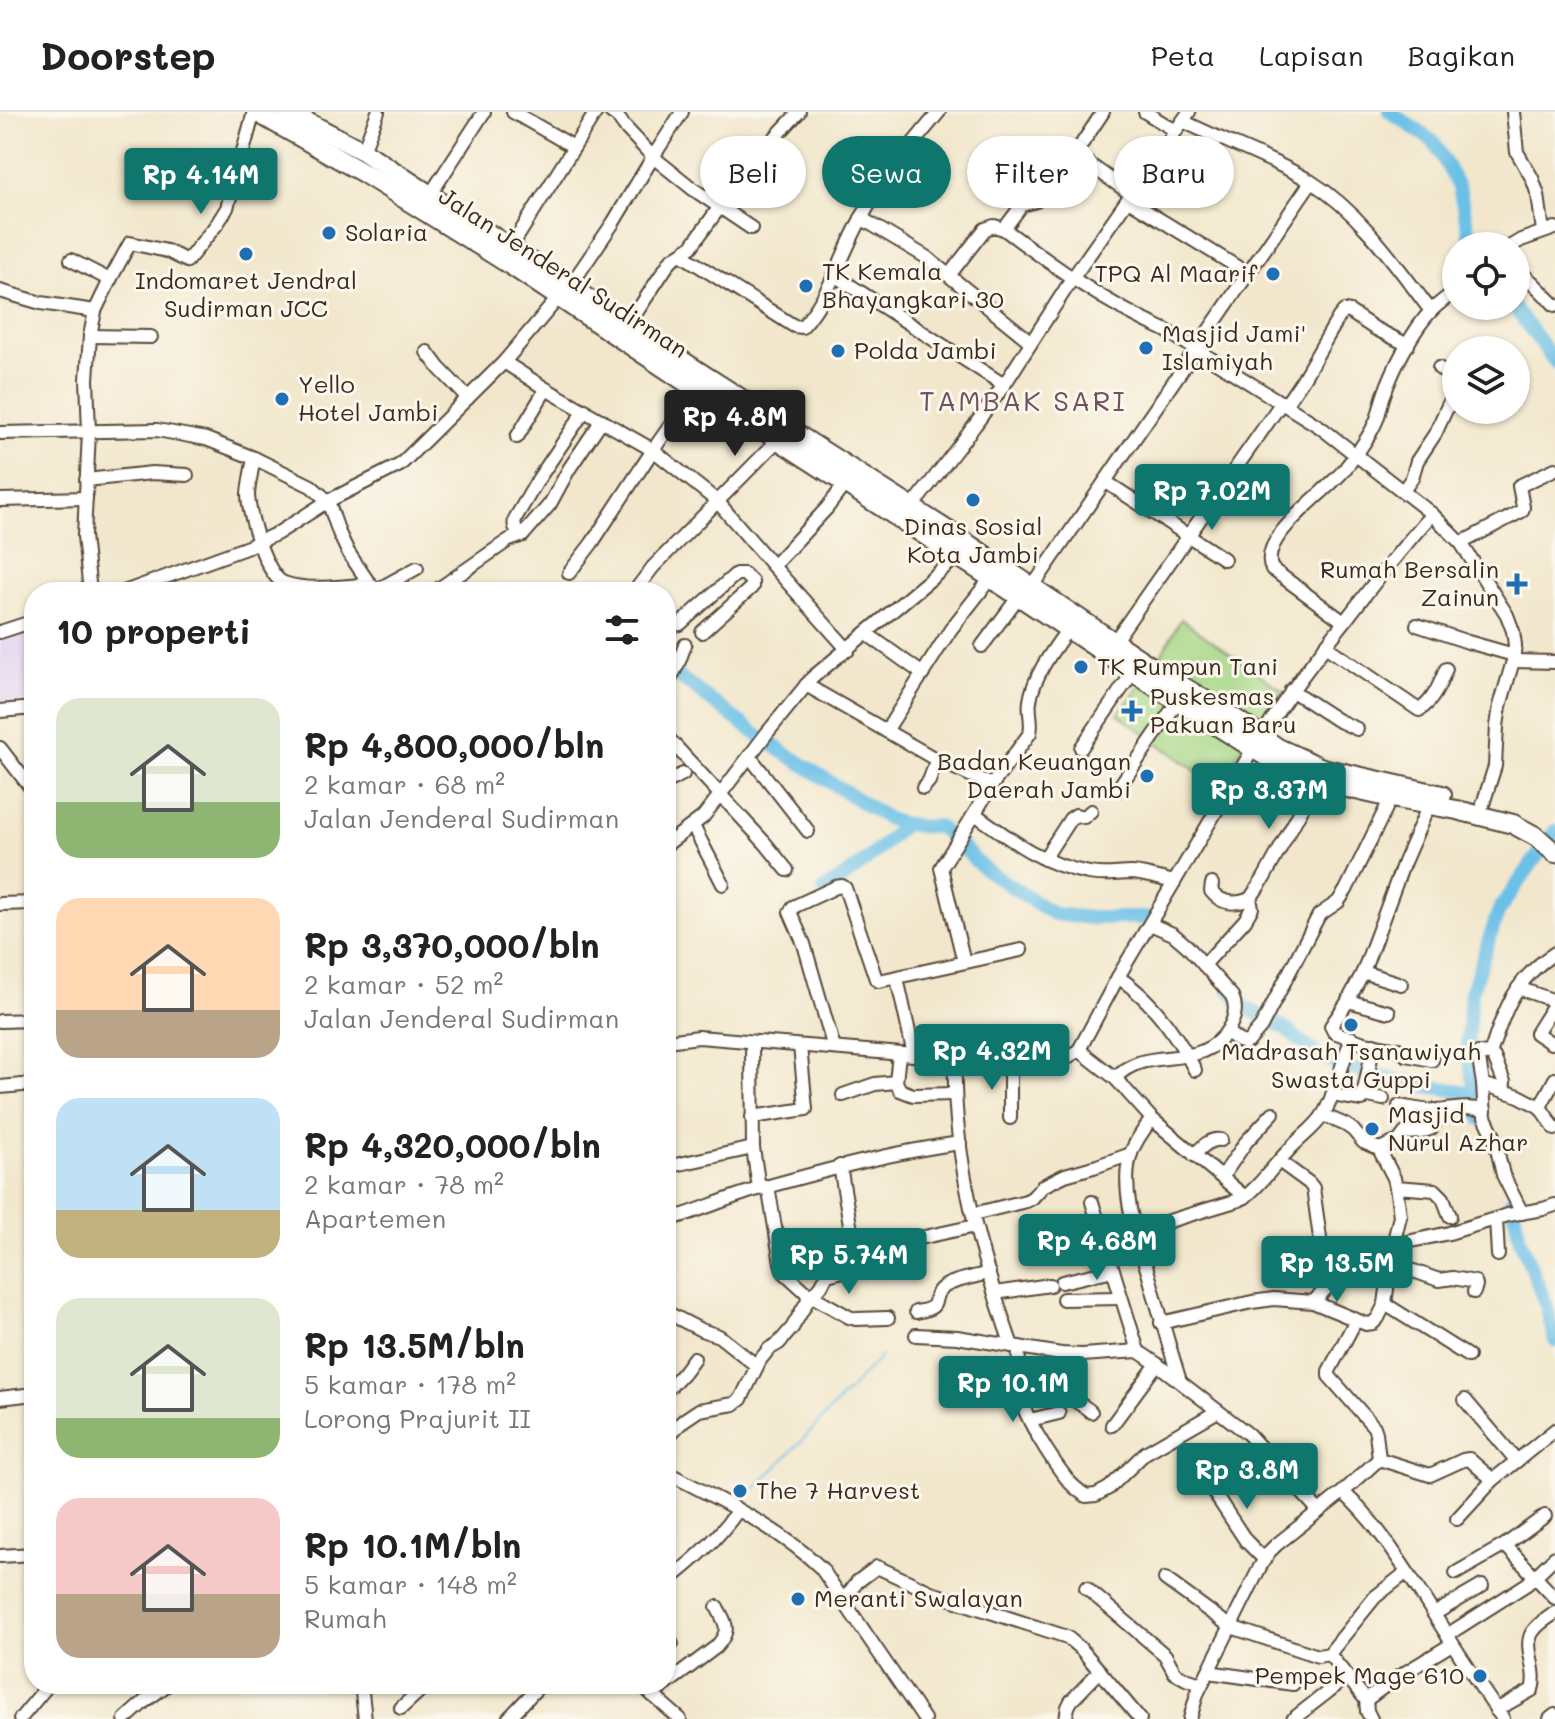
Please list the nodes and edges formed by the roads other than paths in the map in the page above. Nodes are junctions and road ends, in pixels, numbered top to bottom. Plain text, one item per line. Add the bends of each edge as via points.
1 (255, 112) edge
2 (288, 112) edge
3 (378, 112) edge
4 (484, 112) edge
5 (513, 112) edge
6 (596, 112) edge
7 (611, 112) edge
8 (682, 112) edge
9 (799, 112) edge
10 (939, 112) edge
11 (1103, 112) edge
12 (1145, 112) edge
13 (1513, 112) edge
14 (1183, 121) edge
15 (777, 136) edge
16 (1087, 136) edge
17 (574, 147) junction
18 (363, 151) junction
19 (653, 157) junction
20 (1098, 172) edge
21 (1311, 182) junction
22 (1114, 184) edge
23 (700, 193) edge
24 (430, 195) junction
25 (719, 208) joint
26 (1020, 208) edge
27 (1122, 208) edge
28 (1147, 208) edge
29 (861, 218) junction
30 (751, 228) dead end
31 (1004, 229) junction
32 (1549, 230) edge
33 (1530, 237) edge
34 (511, 247) junction
35 (682, 255) junction
36 (71, 260) dead end
37 (1247, 273) junction
38 (950, 274) junction
39 (834, 275) junction
40 (1072, 279) junction
41 (110, 280) junction
42 (1530, 280) edge
43 (0, 291) edge
44 (564, 292) junction
45 (1442, 302) edge
46 (1555, 305) edge
47 (95, 311) junction
48 (1431, 311) junction
49 (628, 325) junction
50 (90, 336) junction
51 (151, 337) dead end
52 (1031, 342) junction
53 (1408, 345) junction
54 (1196, 350) junction
55 (427, 352) dead end
56 (662, 356) junction
57 (504, 362) junction
58 (1439, 368) dead end
59 (1442, 370) edge
60 (1004, 385) junction
61 (546, 389) junction
62 (696, 389) junction
63 (468, 398) junction
64 (1284, 403) junction
65 (585, 410) junction
66 (1442, 419) edge
67 (602, 420) junction
68 (772, 430) junction
69 (89, 432) junction
70 (0, 433) edge
71 (517, 437) dead end
72 (653, 450) junction
73 (1355, 455) junction
74 (254, 458) junction
75 (1555, 469) edge
76 (187, 475) dead end
77 (86, 480) junction
78 (1106, 482) junction
79 (845, 484) junction
80 (870, 490) junction
81 (1403, 491) junction
82 (86, 498) junction
83 (0, 500) edge
84 (328, 501) junction
85 (717, 501) junction
86 (912, 507) junction
87 (1432, 514) junction
88 (523, 535) junction
89 (1187, 535) junction
90 (259, 542) junction
91 (1461, 543) junction
92 (957, 557) junction
93 (1224, 559) dead end
94 (773, 566) junction
95 (417, 568) dead end
96 (569, 573) dead end
97 (991, 578) junction
98 (89, 582) edge
99 (151, 582) edge
100 (282, 582) edge
101 (368, 582) edge
102 (388, 582) edge
103 (449, 582) edge
104 (642, 582) edge
105 (1026, 591) junction
106 (1344, 622) junction
107 (24, 624) edge
108 (676, 625) edge
109 (1417, 625) dead end
110 (1068, 629) junction
111 (0, 632) edge
112 (702, 632) dead end
113 (867, 634) junction
114 (1114, 642) junction
115 (685, 645) dead end
116 (982, 646) dead end
117 (1325, 646) junction
118 (848, 650) junction
119 (1514, 658) junction
120 (1555, 662) edge
121 (676, 668) edge
122 (1446, 669) dead end
123 (1133, 672) junction
124 (923, 674) junction
125 (806, 685) junction
126 (1291, 690) junction
127 (1174, 693) junction
128 (24, 709) edge
129 (0, 711) edge
130 (1357, 729) dead end
131 (886, 731) junction
132 (1257, 744) junction
133 (676, 747) edge
134 (0, 748) edge
135 (1081, 748) dead end
136 (754, 752) junction
137 (937, 760) junction
138 (683, 774) dead end
139 (676, 777) edge
140 (24, 779) edge
141 (1317, 781) junction
142 (992, 785) junction
143 (923, 788) dead end
144 (1117, 790) dead end
145 (720, 794) junction
146 (1391, 798) junction
147 (1458, 804) junction
148 (1483, 804) junction
149 (1429, 805) junction
150 (1091, 811) dead end
151 (975, 814) junction
152 (693, 826) junction
153 (808, 831) dead end
154 (676, 838) edge
155 (1549, 842) edge
156 (1044, 859) junction
157 (787, 870) dead end
158 (1174, 882) junction
159 (723, 884) dead end
160 (1212, 884) dead end
161 (1250, 899) junction
162 (24, 903) edge
163 (0, 904) edge
164 (1150, 924) junction
165 (1021, 950) dead end
166 (1555, 953) edge
167 (964, 962) junction
168 (1206, 962) junction
169 (1363, 972) junction
170 (1118, 977) junction
171 (897, 978) junction
172 (1401, 984) dead end
173 (1521, 984) junction
174 (1348, 1001) junction
175 (1555, 1002) edge
176 (1389, 1012) dead end
177 (24, 1020) edge
178 (0, 1021) edge
179 (1227, 1032) junction
180 (1352, 1038) junction
181 (676, 1039) edge
182 (1555, 1042) edge
183 (752, 1043) junction
184 (1374, 1044) junction
185 (800, 1046) junction
186 (834, 1048) junction
187 (1079, 1050) junction
188 (899, 1054) junction
189 (1490, 1054) junction
190 (914, 1055) junction
191 (1187, 1055) junction
192 (955, 1059) junction
193 (1432, 1060) dead end
194 (1010, 1065) junction
195 (1195, 1070) dead end
196 (1115, 1078) junction
197 (1555, 1079) edge
198 (896, 1082) junction
199 (1483, 1084) junction
200 (24, 1085) edge
201 (0, 1087) edge
202 (1503, 1090) junction
203 (954, 1094) junction
204 (843, 1095) dead end
205 (1332, 1095) junction
206 (1363, 1095) junction
207 (1383, 1099) dead end
208 (1399, 1106) dead end
209 (1540, 1107) junction
210 (1481, 1109) junction
211 (1434, 1110) junction
212 (1273, 1113) dead end
213 (1323, 1115) junction
214 (752, 1117) junction
215 (1010, 1118) dead end
216 (1152, 1119) junction
217 (1555, 1129) edge
218 (1221, 1140) dead end
219 (960, 1143) junction
220 (753, 1148) junction
221 (1379, 1149) junction
222 (1131, 1154) junction
223 (1194, 1155) junction
224 (1279, 1161) junction
225 (676, 1165) edge
226 (840, 1166) junction
227 (1222, 1177) junction
228 (764, 1187) junction
229 (1396, 1187) junction
230 (1245, 1197) junction
231 (1092, 1202) dead end
232 (1555, 1205) edge
233 (676, 1215) edge
234 (1511, 1215) junction
235 (1450, 1216) dead end
236 (974, 1220) junction
237 (1136, 1231) junction
238 (1393, 1245) junction
239 (856, 1252) junction
240 (1498, 1255) dead end
241 (1390, 1265) junction
242 (1113, 1270) junction
243 (989, 1273) junction
244 (1474, 1292) dead end
245 (995, 1293) junction
246 (810, 1294) junction
247 (1121, 1298) junction
248 (1063, 1299) dead end
249 (1313, 1302) junction
250 (1385, 1304) junction
251 (916, 1312) dead end
252 (676, 1317) edge
253 (888, 1318) dead end
254 (1356, 1320) junction
255 (1161, 1323) junction
256 (916, 1335) dead end
257 (1016, 1346) junction
258 (1138, 1351) junction
259 (1061, 1354) junction
260 (1468, 1356) dead end
261 (694, 1358) dead end
262 (1157, 1364) junction
263 (757, 1366) junction
264 (676, 1379) edge
265 (1180, 1381) junction
266 (24, 1395) edge
267 (0, 1398) edge
268 (1465, 1400) dead end
269 (1218, 1411) junction
270 (1091, 1412) dead end
271 (1059, 1413) dead end
272 (1030, 1420) junction
273 (1112, 1425) dead end
274 (676, 1428) edge
275 (1555, 1430) edge
276 (1379, 1459) junction
277 (1517, 1461) junction
278 (1235, 1462) dead end
279 (676, 1477) edge
280 (1493, 1480) junction
281 (1343, 1492) junction
282 (738, 1510) junction
283 (1319, 1511) junction
284 (1545, 1516) dead end
285 (1457, 1519) dead end
286 (1505, 1545) junction
287 (24, 1555) edge
288 (0, 1556) edge
289 (1555, 1557) edge
290 (1264, 1559) junction
291 (1407, 1572) junction
292 (1456, 1573) dead end
293 (676, 1574) edge
294 (1535, 1577) junction
295 (1165, 1579) dead end
296 (1482, 1586) dead end
297 (1086, 1588) dead end
298 (1555, 1598) edge
299 (843, 1601) junction
300 (717, 1607) dead end
301 (1555, 1613) edge
302 (1434, 1614) junction
303 (1231, 1627) junction
304 (1450, 1640) junction
305 (1329, 1654) junction
306 (1100, 1671) junction
307 (1208, 1672) junction
308 (676, 1677) edge
309 (1347, 1677) junction
310 (1201, 1684) junction
311 (1293, 1684) dead end
312 (41, 1694) edge
313 (155, 1694) edge
314 (362, 1694) edge
315 (416, 1694) edge
316 (532, 1694) edge
317 (652, 1695) edge
318 (1366, 1700) junction
319 (401, 1708) dead end
320 (1499, 1714) edge
321 (1555, 1715) edge
322 (674, 1717) edge
323 (20, 1719) edge
324 (125, 1719) edge
325 (365, 1719) edge
326 (508, 1719) edge
327 (924, 1719) edge
328 (1066, 1719) edge
329 (1140, 1719) edge
330 (1190, 1719) edge
331 (1293, 1719) edge
332 (1371, 1719) edge
333 (1550, 1719) edge

1 - 41 street via 227,208 187,261 130,243
1 - 44 highway, Jalan Jenderal Sudirman
2 - 18 highway, Jalan Jenderal Sudirman
3 - 18 street
4 - 24 street
5 - 17 street
6 - 17 street
7 - 19 street
8 - 19 street
9 - 15 street
10 - 29 street
11 - 16 street
12 - 14 street
13 - 32 street via 1517,152 1532,178
14 - 21 street
17 - 34 street
18 - 24 highway, Jalan Jenderal Sudirman
19 - 23 street
19 - 44 street
20 - 22 street
21 - 37 street
21 - 48 street via 1357,221
24 - 34 highway, Jalan Jenderal Sudirman
25 - 30 street
25 - 35 street
26 - 31 street
27 - 40 street
28 - 37 street
29 - 38 street
29 - 39 street
31 - 38 street via 985,229
31 - 40 street
32 - 33 street
34 - 44 highway, Jalan Jenderal Sudirman
35 - 39 street via 797,327 804,325
35 - 49 street via 671,260
36 - 41 street
37 - 54 street
38 - 52 street
39 - 60 street
40 - 52 street
40 - 54 street
41 - 47 street
42 - 46 street
43 - 47 street
44 - 49 highway, Jalan Jenderal Sudirman
44 - 56 highway, Jalan Jenderal Sudirman
44 - 57 street
45 - 48 street
47 - 50 street
48 - 53 street
49 - 56 highway, Jalan Jenderal Sudirman
50 - 51 street
50 - 69 street
52 - 60 street
53 - 64 street via 1344,311
53 - 73 street via 1377,420
54 - 64 street
54 - 78 street
55 - 63 street
56 - 62 highway, Jalan Jenderal Sudirman
56 - 68 highway, Jalan Jenderal Sudirman
57 - 61 street
57 - 63 street
58 - 59 street
60 - 86 street
61 - 65 street
61 - 71 street
62 - 68 highway, Jalan Jenderal Sudirman
62 - 72 street
63 - 84 street via 400,465
64 - 73 street
64 - 89 street
65 - 67 street
65 - 88 street via 516,517 515,528
66 - 81 street
67 - 72 street
67 - 88 street via 550,504
68 - 79 highway, Jalan Jenderal Sudirman
68 - 80 highway, Jalan Jenderal Sudirman
68 - 85 street
69 - 70 street
69 - 74 street via 180,433
69 - 77 street
72 - 85 street
72 - 96 street
73 - 81 street
73 - 106 street via 1284,530 1268,559 1272,569
74 - 84 street via 311,486
74 - 90 street via 248,494
75 - 91 street via 1519,486 1522,511
76 - 77 street
77 - 82 street
78 - 89 street
78 - 105 street
79 - 80 highway, Jalan Jenderal Sudirman
79 - 94 street
80 - 86 highway, Jalan Jenderal Sudirman
80 - 92 highway, Jalan Jenderal Sudirman
81 - 87 street
82 - 83 street
82 - 98 street
84 - 90 street
84 - 101 street via 348,552
85 - 94 street
85 - 104 street
86 - 105 highway, Jalan Jenderal Sudirman
87 - 91 street
87 - 106 street
88 - 103 street
89 - 93 street
89 - 114 street
90 - 99 street
90 - 100 street
91 - 119 street via 1507,615
92 - 97 highway, Jalan Jenderal Sudirman
92 - 113 street
94 - 118 street
95 - 102 street
97 - 105 highway, Jalan Jenderal Sudirman
97 - 124 street
105 - 110 highway, Jalan Jenderal Sudirman
105 - 114 highway, Jalan Jenderal Sudirman
105 - 116 street
106 - 117 street
107 - 111 street
108 - 112 street via 736,574 744,574 752,587
109 - 119 street
110 - 123 highway, Jalan Jenderal Sudirman
110 - 142 street via 1034,685 1030,733
113 - 118 street
113 - 124 street
114 - 127 highway, Jalan Jenderal Sudirman
115 - 121 street
117 - 122 street via 1419,710 1437,691
117 - 126 street
118 - 125 street
119 - 120 street
119 - 148 street
123 - 127 highway, Jalan Jenderal Sudirman
123 - 135 street
124 - 131 street
125 - 131 street
125 - 136 street
126 - 130 street
126 - 132 street
127 - 132 highway, Jalan Jenderal Sudirman
127 - 144 street
128 - 129 street
131 - 137 street
132 - 141 highway, Jalan Jenderal Sudirman via 1281,766
132 - 147 highway, Jalan Jenderal Sudirman via 1322,768
132 - 158 street
133 - 145 street
134 - 140 street
136 - 145 street
136 - 153 street
137 - 142 street
137 - 143 street
138 - 139 street
141 - 146 highway, Jalan Jenderal Sudirman
141 - 161 street
142 - 151 street
145 - 152 street
145 - 157 street
146 - 149 highway, Jalan Jenderal Sudirman
146 - 179 street via 1346,890 1319,915 1261,1027 1245,1043
147 - 148 highway, Jalan Jenderal Sudirman
147 - 149 highway, Jalan Jenderal Sudirman
147 - 155 highway, Jalan Jenderal Sudirman
148 - 155 highway, Jalan Jenderal Sudirman via 1519,815
149 - 169 street
150 - 156 street via 1070,819
151 - 156 street
151 - 167 street via 941,872
152 - 154 street
152 - 159 street
156 - 158 street via 1086,873 1132,873
158 - 164 street
160 - 161 street via 1216,898 1225,902
161 - 168 street via 1252,908 1245,920
162 - 163 street
164 - 168 street via 1173,934
164 - 170 street
165 - 167 street
166 - 173 street
167 - 171 street
168 - 179 street via 1235,1000 1236,1014
169 - 172 street
169 - 174 street
170 - 187 street
170 - 191 street via 1163,1020
171 - 186 street via 876,979 844,886 791,908
171 - 190 street
173 - 175 street
173 - 189 street via 1503,1013
174 - 176 street
174 - 180 street via 1330,1028
175 - 182 street via 1536,1033
177 - 178 street
179 - 191 street via 1211,1046
180 - 184 street
180 - 205 street
181 - 183 street
183 - 185 street
183 - 214 street
184 - 193 street
184 - 206 street
185 - 186 street
185 - 214 street via 806,1109
186 - 188 street
187 - 194 street via 1047,1066
187 - 196 street
188 - 190 street
188 - 198 street
189 - 199 street via 1478,1053
189 - 202 street
190 - 192 street
191 - 195 street
191 - 196 street via 1149,1060
192 - 194 street
192 - 203 street
194 - 215 street
196 - 216 street
197 - 209 street
198 - 203 street via 905,1093
198 - 204 street
199 - 202 street
199 - 210 street
200 - 201 street
202 - 209 street
203 - 219 street
205 - 206 street via 1361,1100
205 - 213 street
206 - 207 street
208 - 211 street
209 - 217 street
210 - 211 street
210 - 234 street via 1494,1136
211 - 221 street via 1432,1128 1405,1133
212 - 227 street
213 - 221 street
213 - 224 street
214 - 220 street
216 - 222 street
216 - 223 street
218 - 223 street
219 - 226 street
219 - 236 street
220 - 225 street
220 - 228 street
221 - 229 street
222 - 236 street via 1065,1175 1026,1201
222 - 237 street via 1127,1179
223 - 227 street
224 - 230 street
224 - 249 street via 1309,1183 1315,1194 1326,1289
226 - 228 street
226 - 239 street
227 - 230 street
228 - 233 street
228 - 246 street via 782,1269
229 - 235 street via 1435,1190
229 - 238 street via 1400,1216
230 - 237 street
231 - 242 street
232 - 234 street
234 - 238 street
234 - 240 street
236 - 239 street
236 - 243 street
237 - 255 street
238 - 241 street
239 - 246 street via 858,1267 827,1275
241 - 244 street via 1439,1280 1467,1279 1475,1282
241 - 250 street
242 - 245 street
242 - 247 street
243 - 245 street
243 - 251 street via 944,1286 932,1307
245 - 257 street
246 - 253 street via 849,1317
246 - 263 street via 792,1328
247 - 248 street
247 - 258 street
249 - 254 street
249 - 255 street via 1263,1300
250 - 254 street via 1373,1323
250 - 260 street
252 - 263 street via 719,1336
254 - 276 street via 1329,1376 1374,1427
255 - 265 street
256 - 257 street
257 - 259 street
257 - 272 street via 1019,1390
258 - 259 street
258 - 262 street
259 - 270 street via 1063,1389
261 - 264 street
262 - 265 street
262 - 273 street
263 - 274 street via 738,1402 699,1410
265 - 269 street
266 - 267 street
268 - 277 street
269 - 272 street via 1160,1442 1109,1488 1091,1496 1069,1481
269 - 283 street via 1258,1443
271 - 272 street
275 - 277 street
276 - 280 street via 1430,1475 1469,1459
276 - 281 street
277 - 280 street
278 - 290 street via 1212,1477 1211,1488
279 - 282 street
280 - 285 street
281 - 283 street
281 - 291 street via 1378,1528
282 - 293 street via 724,1532
282 - 299 street via 805,1552
283 - 290 street
284 - 286 street
286 - 292 street
286 - 294 street
287 - 288 street
289 - 294 street
290 - 303 street
291 - 302 street
291 - 305 street via 1375,1597
294 - 298 street
294 - 304 street
295 - 303 street
296 - 302 street
297 - 310 street via 1165,1655 1175,1673
299 - 306 street via 877,1567 935,1594 1067,1637
299 - 327 street
300 - 308 street via 726,1624 723,1638
301 - 320 street via 1530,1636 1532,1690
302 - 304 street
303 - 305 street via 1318,1656
303 - 307 street
304 - 318 street
304 - 320 street
305 - 309 street
306 - 328 street via 1071,1701
306 - 329 street
307 - 310 street
307 - 311 street
309 - 318 street
309 - 331 street
310 - 330 street
312 - 323 street
313 - 324 street
314 - 325 street
315 - 319 street
316 - 326 street
317 - 322 street
318 - 332 street
321 - 333 street

